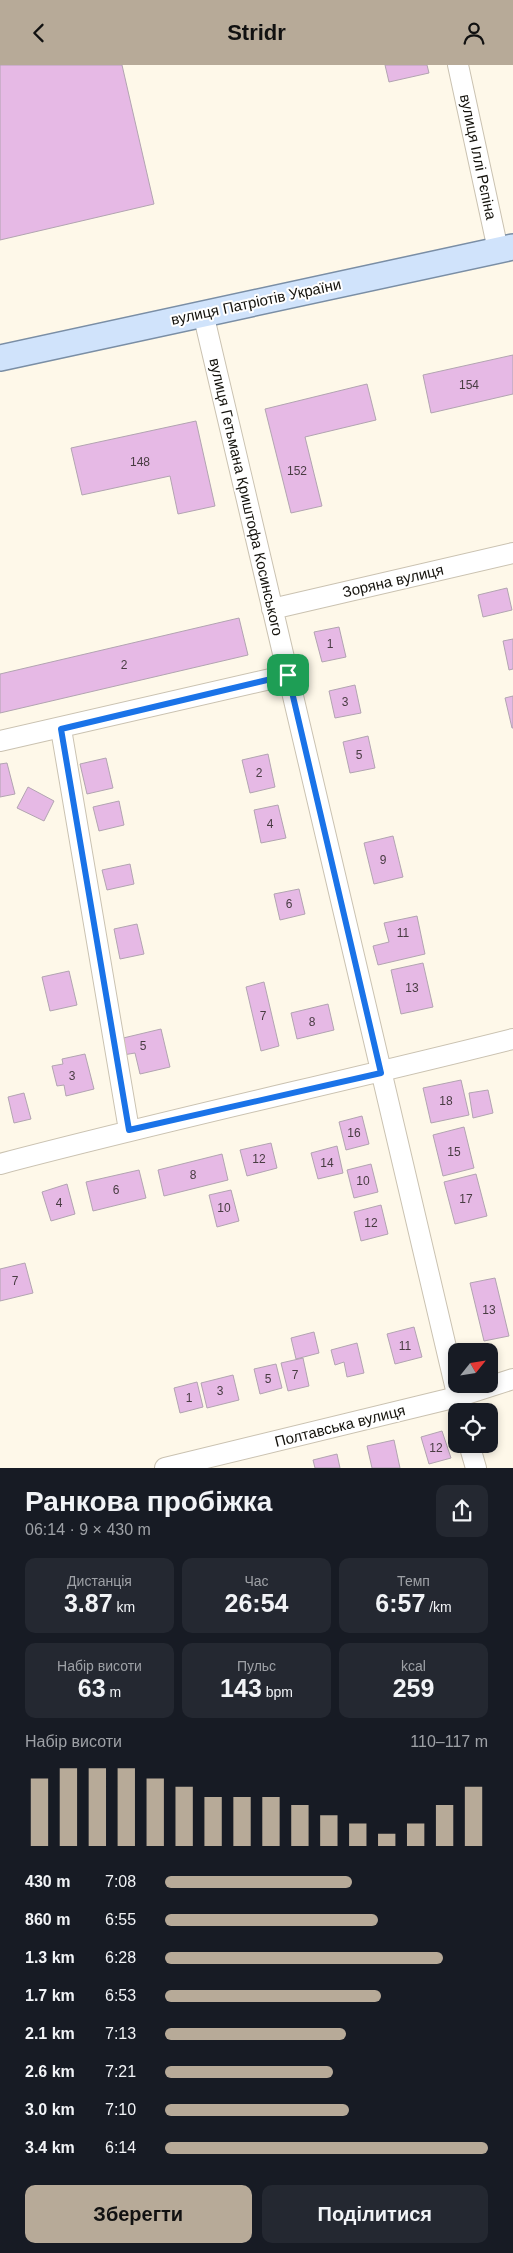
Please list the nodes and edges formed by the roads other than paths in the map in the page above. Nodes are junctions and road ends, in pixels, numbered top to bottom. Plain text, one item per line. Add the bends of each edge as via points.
1 (458, 65) edge
2 (506, 248) edge
3 (203, 313) junction
4 (0, 358) edge
5 (513, 553) edge
6 (272, 609) junction
7 (288, 675) junction
8 (61, 729) junction
9 (0, 741) edge
10 (513, 1039) edge
11 (381, 1073) junction
12 (129, 1130) junction
13 (0, 1164) edge
14 (513, 1379) edge
15 (459, 1403) edge
16 (461, 1403) edge
17 (448, 1406) edge
18 (472, 1453) edge
19 (165, 1468) edge
20 (476, 1468) edge

1 - 2 street, вулиця Іллі Рєпіна
2 - 3 main road, вулиця Патріотів України
3 - 4 main road, вулиця Патріотів України
3 - 6 street, вулиця Гетьмана Криштофа Косинського
5 - 6 street, Зоряна вулиця
6 - 7 street, вулиця Гетьмана Криштофа Косинського
7 - 8 street
7 - 11 street, вулиця Гетьмана Криштофа Косинського
8 - 9 street
8 - 12 street
10 - 11 street
11 - 12 street
11 - 15 street, вулиця Гетьмана Криштофа Косинського
12 - 13 street
14 - 16 street, Полтавська вулиця
17 - 19 street, Полтавська вулиця
18 - 20 street

